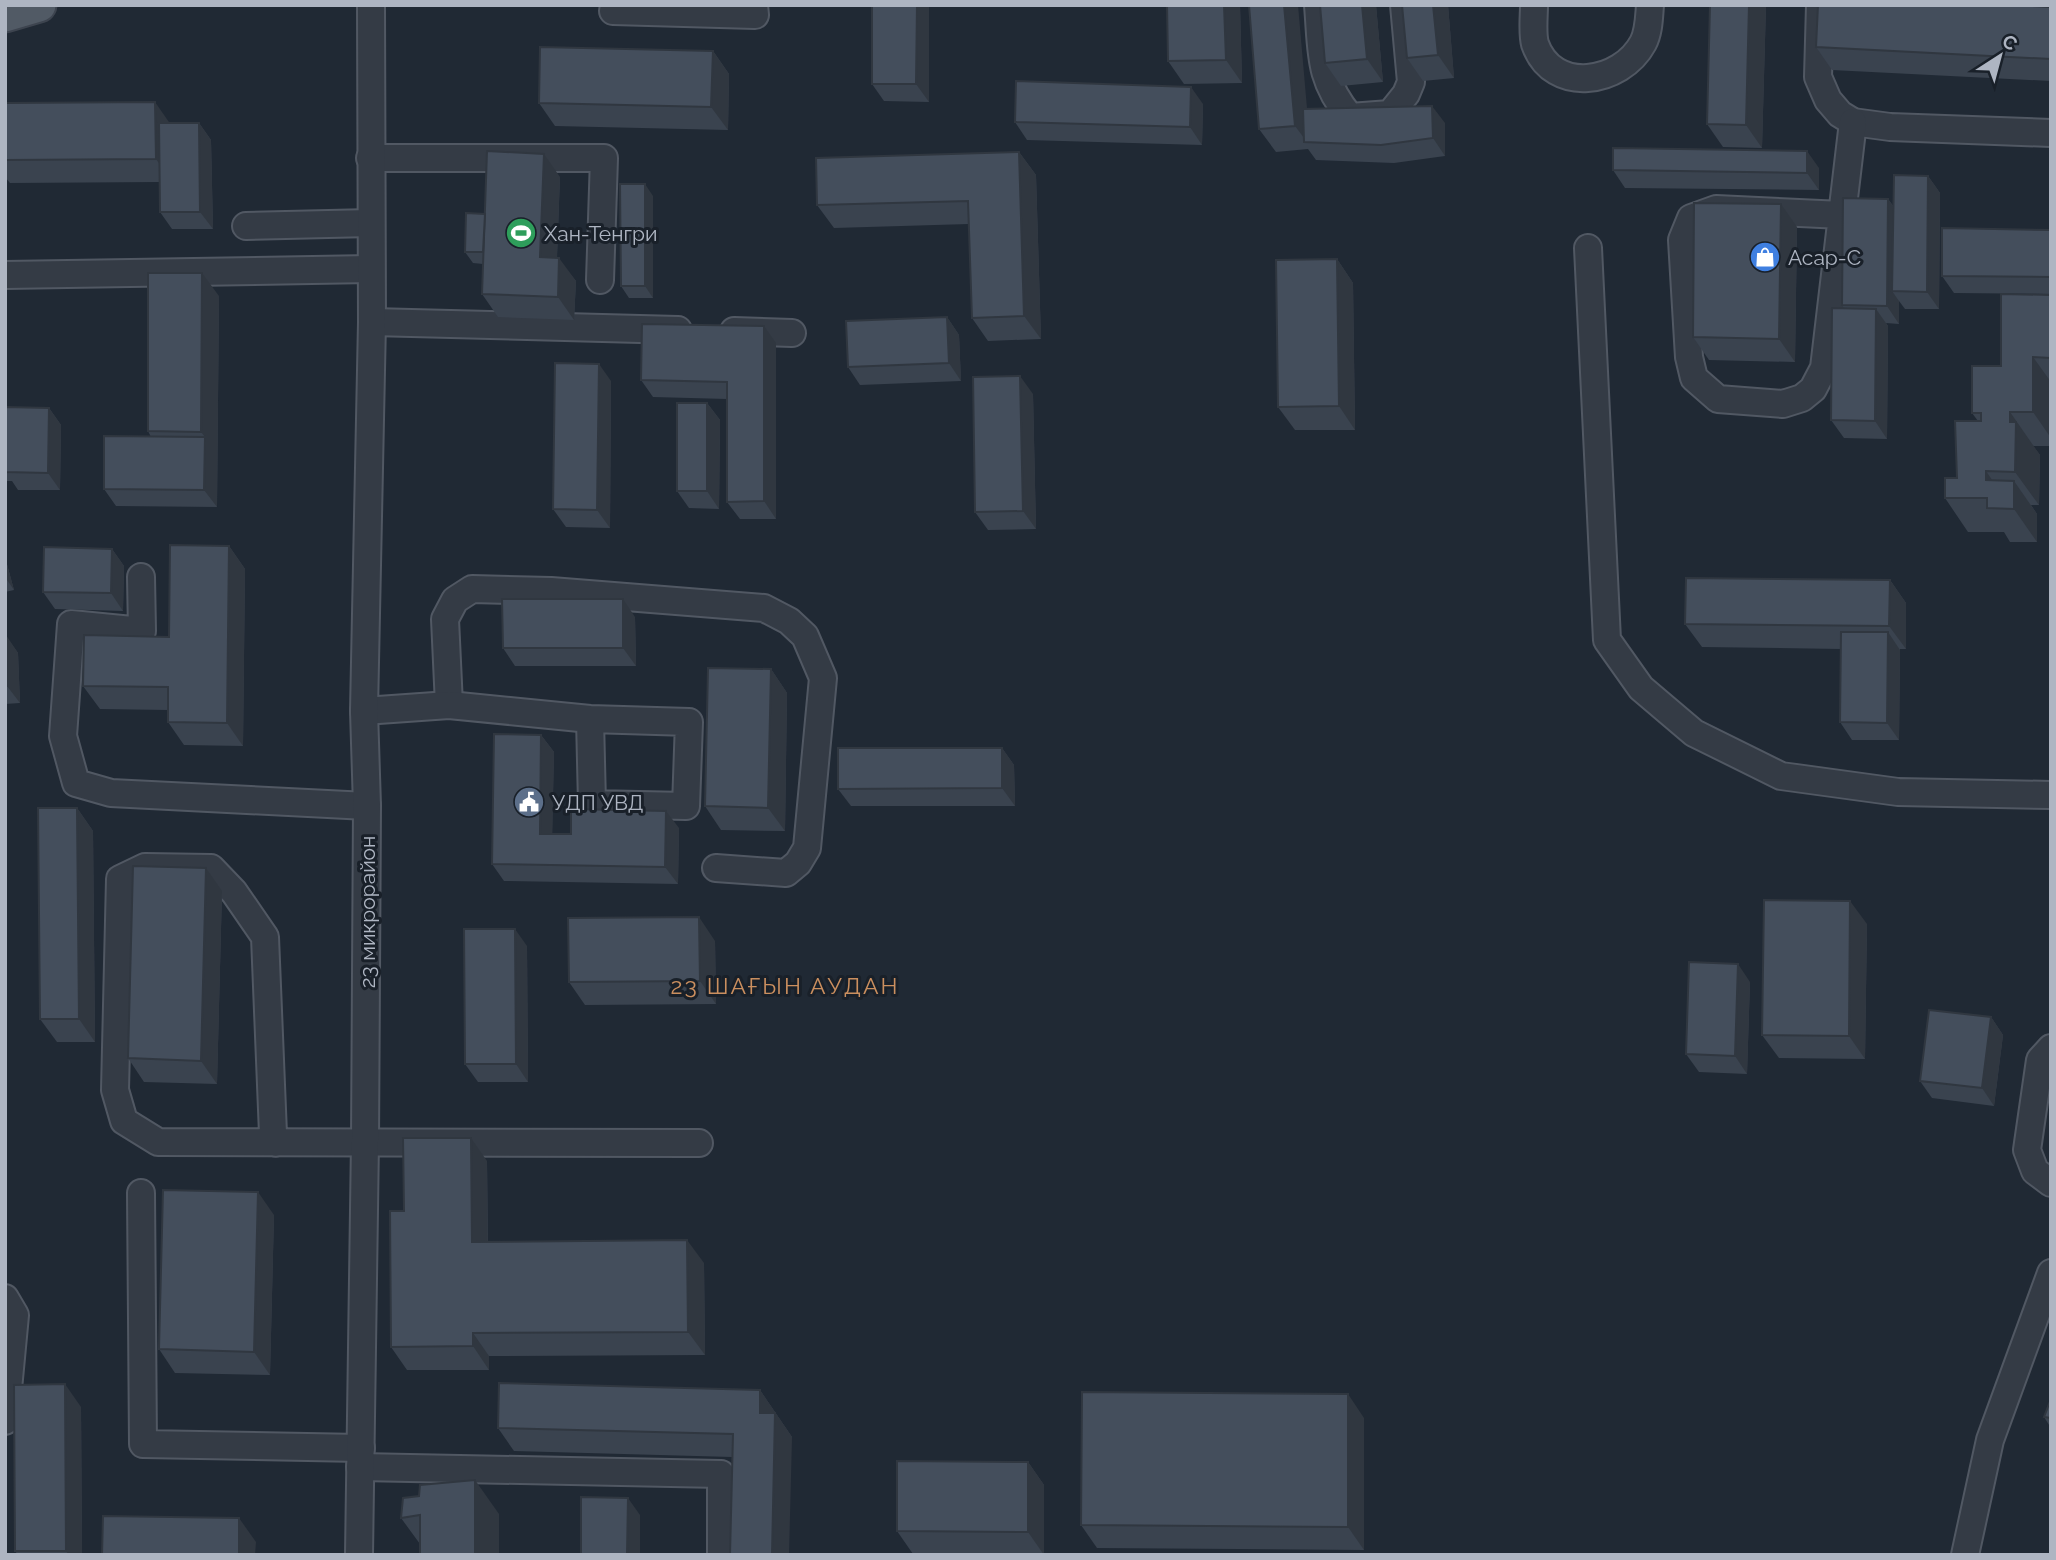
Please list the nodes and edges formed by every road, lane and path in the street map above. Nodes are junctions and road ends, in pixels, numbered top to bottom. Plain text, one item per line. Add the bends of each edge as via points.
1 (39, 5) edge
2 (371, 5) edge
3 (754, 5) edge
4 (1318, 5) edge
5 (1404, 5) edge
6 (1534, 5) edge
7 (1650, 5) edge
8 (1820, 5) edge
9 (613, 11) dead end
10 (5, 16) edge
11 (1853, 122) junction
12 (2051, 133) edge
13 (370, 158) junction
14 (1842, 215) junction
15 (371, 223) junction
16 (246, 226) dead end
17 (1588, 248) dead end
18 (371, 269) junction
19 (5, 275) edge
20 (600, 280) dead end
21 (372, 322) junction
22 (792, 333) dead end
23 (141, 577) dead end
24 (449, 705) junction
25 (365, 711) junction
26 (590, 719) junction
27 (2051, 795) edge
28 (367, 806) junction
29 (716, 868) dead end
30 (2051, 1048) edge
31 (365, 1141) junction
32 (276, 1143) junction
33 (699, 1143) dead end
34 (2051, 1183) edge
35 (141, 1193) dead end
36 (2051, 1273) edge
37 (5, 1298) edge
38 (5, 1421) edge
39 (361, 1457) junction
40 (359, 1555) edge
41 (721, 1555) edge
42 (1965, 1555) edge

1 - 10 main road
2 - 13 street, 23 микрорайон
3 - 9 street via 755,15
4 - 5 street via 1325,78 1350,117 1390,114 1406,94 1411,82
6 - 7 street via 1535,43 1551,68 1585,80 1630,61 1644,41
8 - 11 street via 1818,77 1828,100
11 - 12 street
11 - 14 street
13 - 15 street, 23 микрорайон
13 - 20 street via 604,158
14 - 14 street via 1824,368 1813,389 1783,404 1718,399 1704,390 1694,378 1689,358 1682,240 1691,218 1716,209
15 - 16 street
15 - 18 street, 23 микрорайон
17 - 27 street via 1607,640 1640,688 1694,733 1781,776 1898,792
18 - 19 street
18 - 21 street, 23 микрорайон
21 - 22 street
21 - 25 street, 23 микрорайон
23 - 28 street via 142,631 71,624 63,736 75,783 111,793
24 - 25 street
24 - 26 street
24 - 29 street via 445,619 455,600 472,589 764,608 789,621 805,636 823,678 807,848 786,873
25 - 28 street, 23 микрорайон
26 - 26 street via 690,722 686,806 592,804
28 - 31 street, 23 микрорайон
30 - 34 street via 2040,1060 2027,1150 2035,1171
31 - 32 street
31 - 33 street
31 - 39 street, 23 микрорайон
32 - 32 street via 265,937 234,891 211,868 145,867 120,879 115,1090 124,1121 158,1142
35 - 39 street via 143,1444
36 - 42 street via 1990,1440
37 - 38 street via 15,1315
39 - 40 street, 23 микрорайон
39 - 41 street via 721,1474

